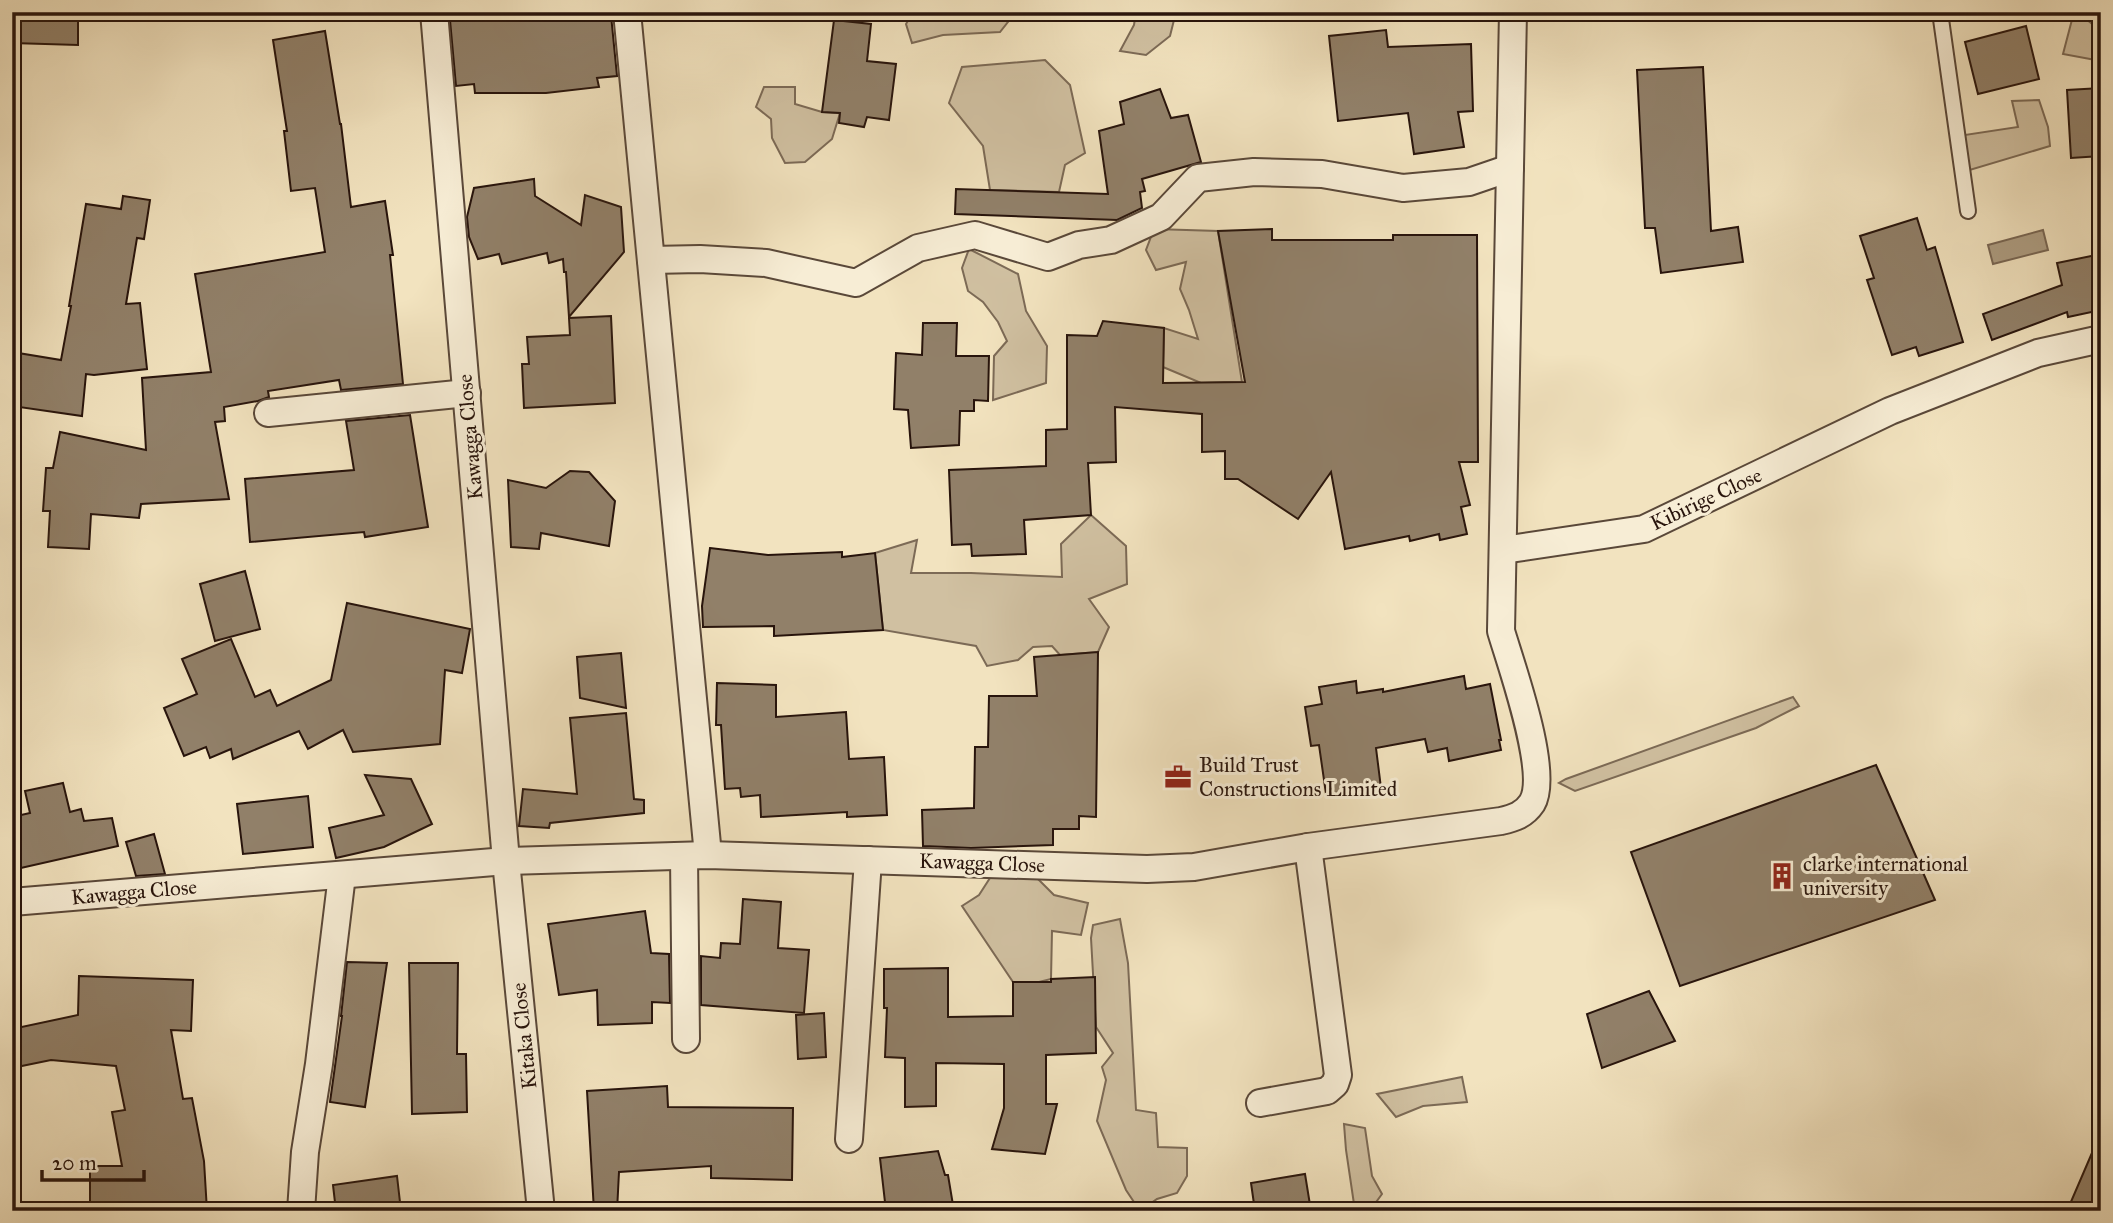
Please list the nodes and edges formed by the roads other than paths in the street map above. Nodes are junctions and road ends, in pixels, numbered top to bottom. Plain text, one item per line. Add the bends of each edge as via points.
1 (434, 12) edge
2 (627, 12) edge
3 (1513, 12) edge
4 (1940, 12) edge
5 (1510, 168) junction
6 (1968, 212) dead end
7 (651, 260) junction
8 (2101, 339) edge
9 (467, 393) junction
10 (268, 413) dead end
11 (1503, 550) junction
12 (1308, 847) junction
13 (696, 856) junction
14 (868, 860) junction
15 (506, 861) junction
16 (342, 875) junction
17 (12, 902) edge
18 (686, 1039) dead end
19 (1261, 1103) dead end
20 (849, 1139) dead end
21 (301, 1211) edge
22 (541, 1211) edge

1 - 9 street, Kawagga Close
2 - 7 street
3 - 5 street
4 - 6 lane
5 - 7 street via 1469,182 1404,188 1322,174 1198,178 1161,217 1111,240 1079,245 1048,257 975,235 918,248 856,283 766,264
5 - 11 street
7 - 13 street
8 - 11 street, Kibirige Close via 2038,353 1890,411 1644,529
9 - 10 street
9 - 15 street, Kawagga Close
11 - 12 street, Kawagga Close via 1501,631 1536,759 1533,802 1520,816 1501,821
12 - 14 street, Kawagga Close via 1194,867 1147,869
12 - 19 street via 1338,1075 1327,1091
13 - 14 street, Kawagga Close
13 - 15 street, Kawagga Close
13 - 18 street
14 - 20 street
15 - 16 street, Kawagga Close
15 - 22 street, Kitaka Close
16 - 17 street, Kawagga Close
16 - 21 street

